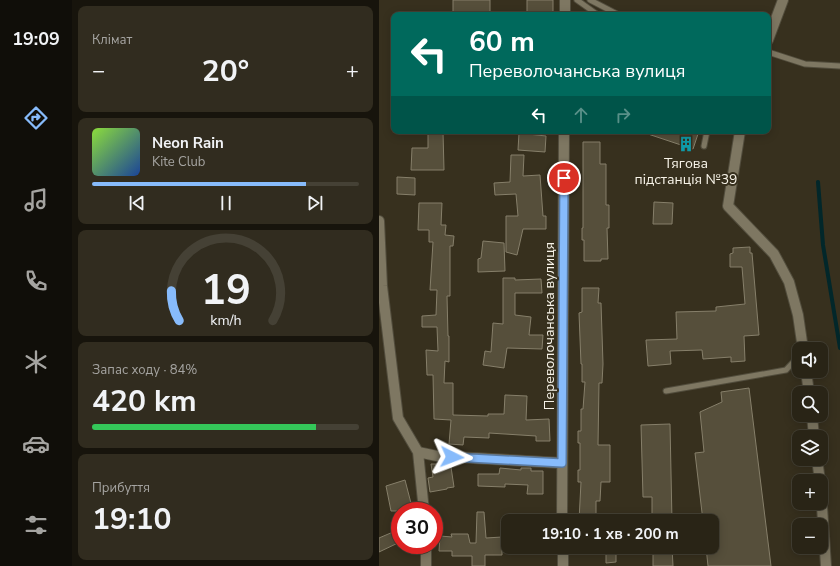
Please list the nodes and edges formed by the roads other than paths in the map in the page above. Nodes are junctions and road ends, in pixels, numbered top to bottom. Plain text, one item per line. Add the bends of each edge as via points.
1 (565, 0) edge
2 (577, 0) edge
3 (590, 0) edge
4 (783, 0) edge
5 (565, 12) edge
6 (594, 12) edge
7 (613, 12) edge
8 (771, 32) edge
9 (771, 53) edge
10 (840, 66) edge
11 (564, 134) edge
12 (706, 134) edge
13 (740, 134) edge
14 (704, 146) dead end
15 (379, 222) edge
16 (802, 342) edge
17 (792, 364) edge
18 (667, 391) dead end
19 (418, 452) junction
20 (562, 463) junction
21 (423, 502) edge
22 (822, 510) edge
23 (562, 514) edge
24 (426, 554) edge
25 (563, 554) edge
26 (426, 566) edge
27 (563, 566) edge
28 (826, 566) edge

1 - 5 street
2 - 6 lane
3 - 7 lane
4 - 8 street
9 - 10 lane via 805,64
11 - 20 street, Переволочанська вулиця
12 - 14 lane
13 - 16 street via 728,206 774,254 789,282
15 - 19 street via 382,286 398,418
17 - 18 lane via 786,370
19 - 20 street via 437,456
19 - 21 street
20 - 23 street, Переволочанська вулиця
22 - 28 street
24 - 26 street
25 - 27 street

